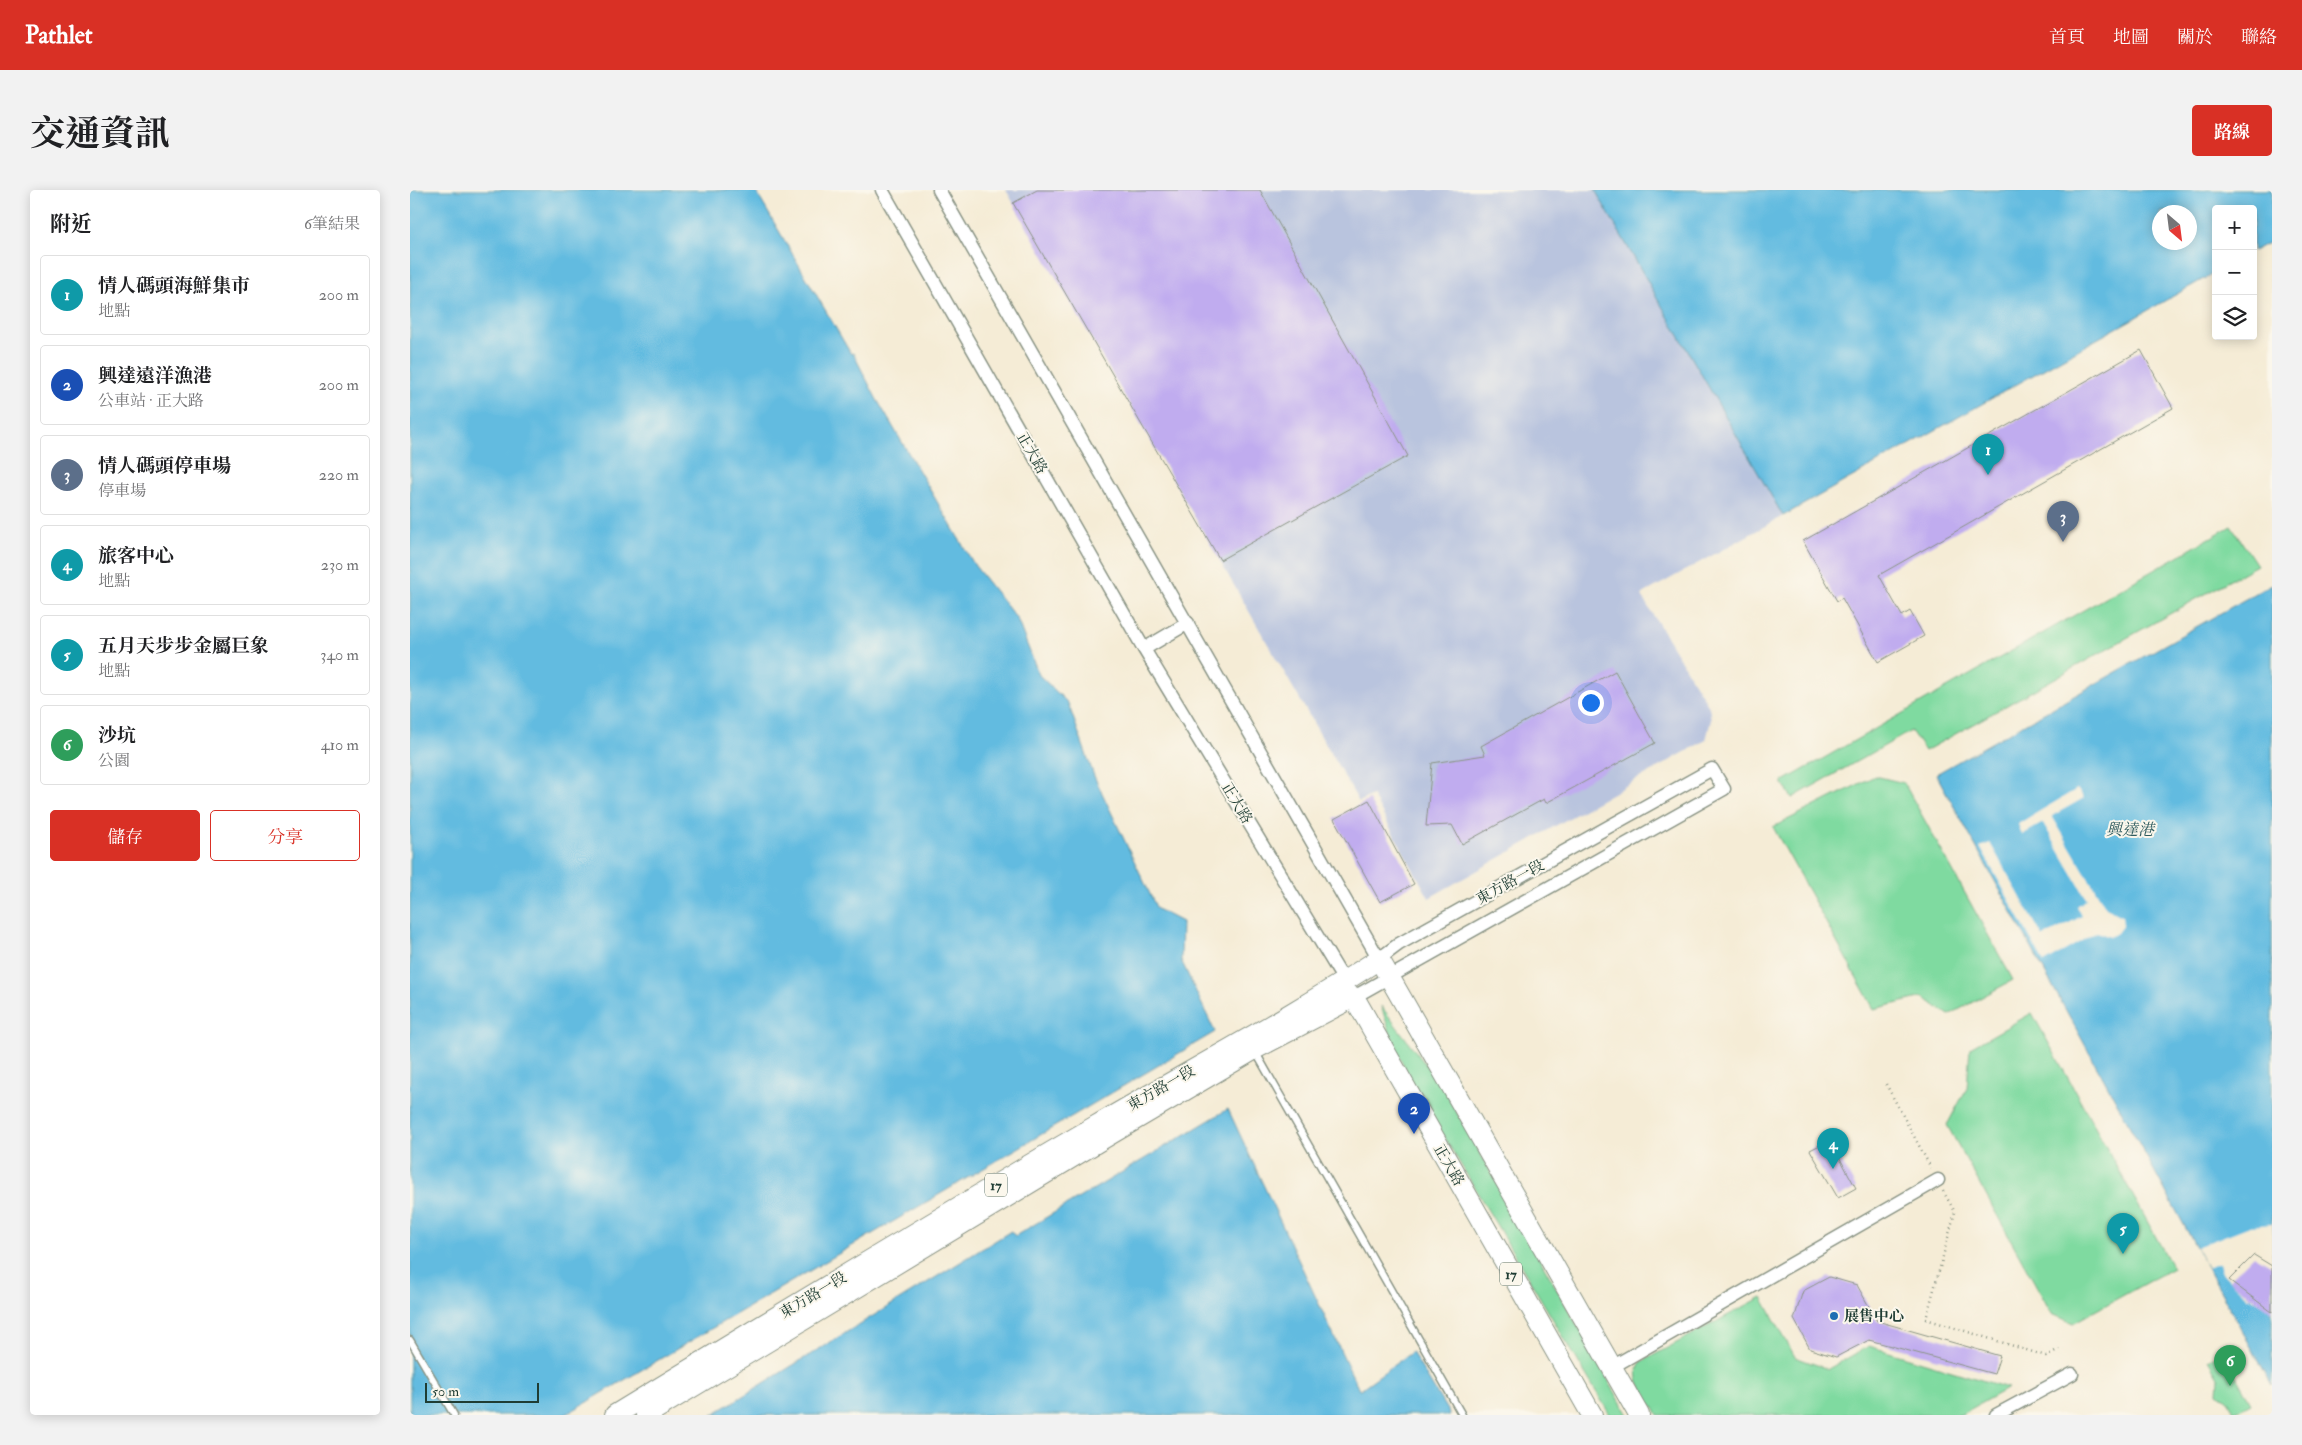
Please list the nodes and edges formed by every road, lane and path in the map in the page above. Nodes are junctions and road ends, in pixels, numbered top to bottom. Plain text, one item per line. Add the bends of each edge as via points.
1 (882, 190) edge
2 (939, 190) edge
3 (1188, 623) junction
4 (1144, 649) junction
5 (1379, 959) junction
6 (1390, 978) junction
7 (1349, 989) junction
8 (1255, 1050) junction
9 (1938, 1180) dead end
10 (1926, 1319) dead end
11 (410, 1340) edge
12 (2059, 1349) dead end
13 (1612, 1367) junction
14 (2072, 1374) dead end
15 (454, 1415) edge
16 (615, 1415) edge
17 (646, 1415) edge
18 (1462, 1415) edge
19 (1592, 1415) edge
20 (1639, 1415) edge
21 (1996, 1415) edge

1 - 4 street, 正大路
2 - 3 street
3 - 4 street
3 - 5 street
4 - 7 street, 正大路
5 - 6 main road
5 - 6 street, 東方路一段 via 1400,944 1712,769 1724,789
5 - 7 main road, 東方路一段 / 17
6 - 7 street, 東方路一段
6 - 13 main road
7 - 8 main road, 東方路一段 / 17
7 - 16 main road, 東方路一段 / 17 via 1078,1136
7 - 19 main road, 正大路 / 17
8 - 17 main road, 東方路一段 / 17
8 - 18 lane
9 - 13 street
10 - 12 path via 2046,1356
11 - 15 lane
13 - 20 main road
14 - 21 street

